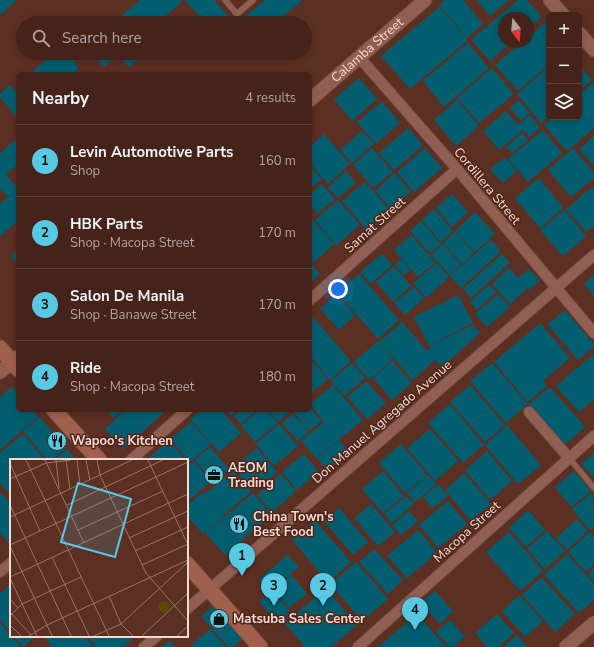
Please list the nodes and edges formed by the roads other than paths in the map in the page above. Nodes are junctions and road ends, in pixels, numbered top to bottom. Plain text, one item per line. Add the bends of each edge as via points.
1 (225, 0) edge
2 (253, 0) edge
3 (425, 0) edge
4 (550, 0) edge
5 (560, 12) edge
6 (582, 36) edge
7 (594, 50) edge
8 (359, 57) junction
9 (312, 98) edge
10 (457, 169) junction
11 (594, 255) edge
12 (557, 288) junction
13 (312, 298) edge
14 (594, 333) edge
15 (0, 348) edge
16 (16, 362) edge
17 (0, 372) edge
18 (56, 412) edge
19 (185, 412) edge
20 (529, 412) dead end
21 (594, 436) edge
22 (569, 458) junction
23 (98, 459) edge
24 (132, 459) edge
25 (594, 488) edge
26 (10, 564) edge
27 (188, 565) edge
28 (0, 572) edge
29 (209, 590) junction
30 (188, 608) edge
31 (594, 623) edge
32 (156, 637) edge
33 (569, 646) edge
34 (144, 647) edge
35 (260, 647) edge
36 (358, 647) edge

1 - 2 lane via 237,14
3 - 8 street, Calamba Street
4 - 5 street
6 - 7 street
8 - 9 street, Calamba Street
8 - 10 street, Cordillera Street
10 - 12 street, Cordillera Street
10 - 13 street, Samat Street
11 - 12 street, Don Manuel Agregado Avenue
12 - 14 street, Cordillera Street
12 - 29 street, Don Manuel Agregado Avenue
15 - 16 main road
16 - 17 street
18 - 23 main road
19 - 24 street
20 - 22 street
21 - 22 street, Macopa Street
22 - 25 lane
22 - 36 street, Macopa Street
26 - 28 street
27 - 29 main road
29 - 30 street, Don Manuel Agregado Avenue
29 - 35 main road
31 - 33 street
32 - 34 street

